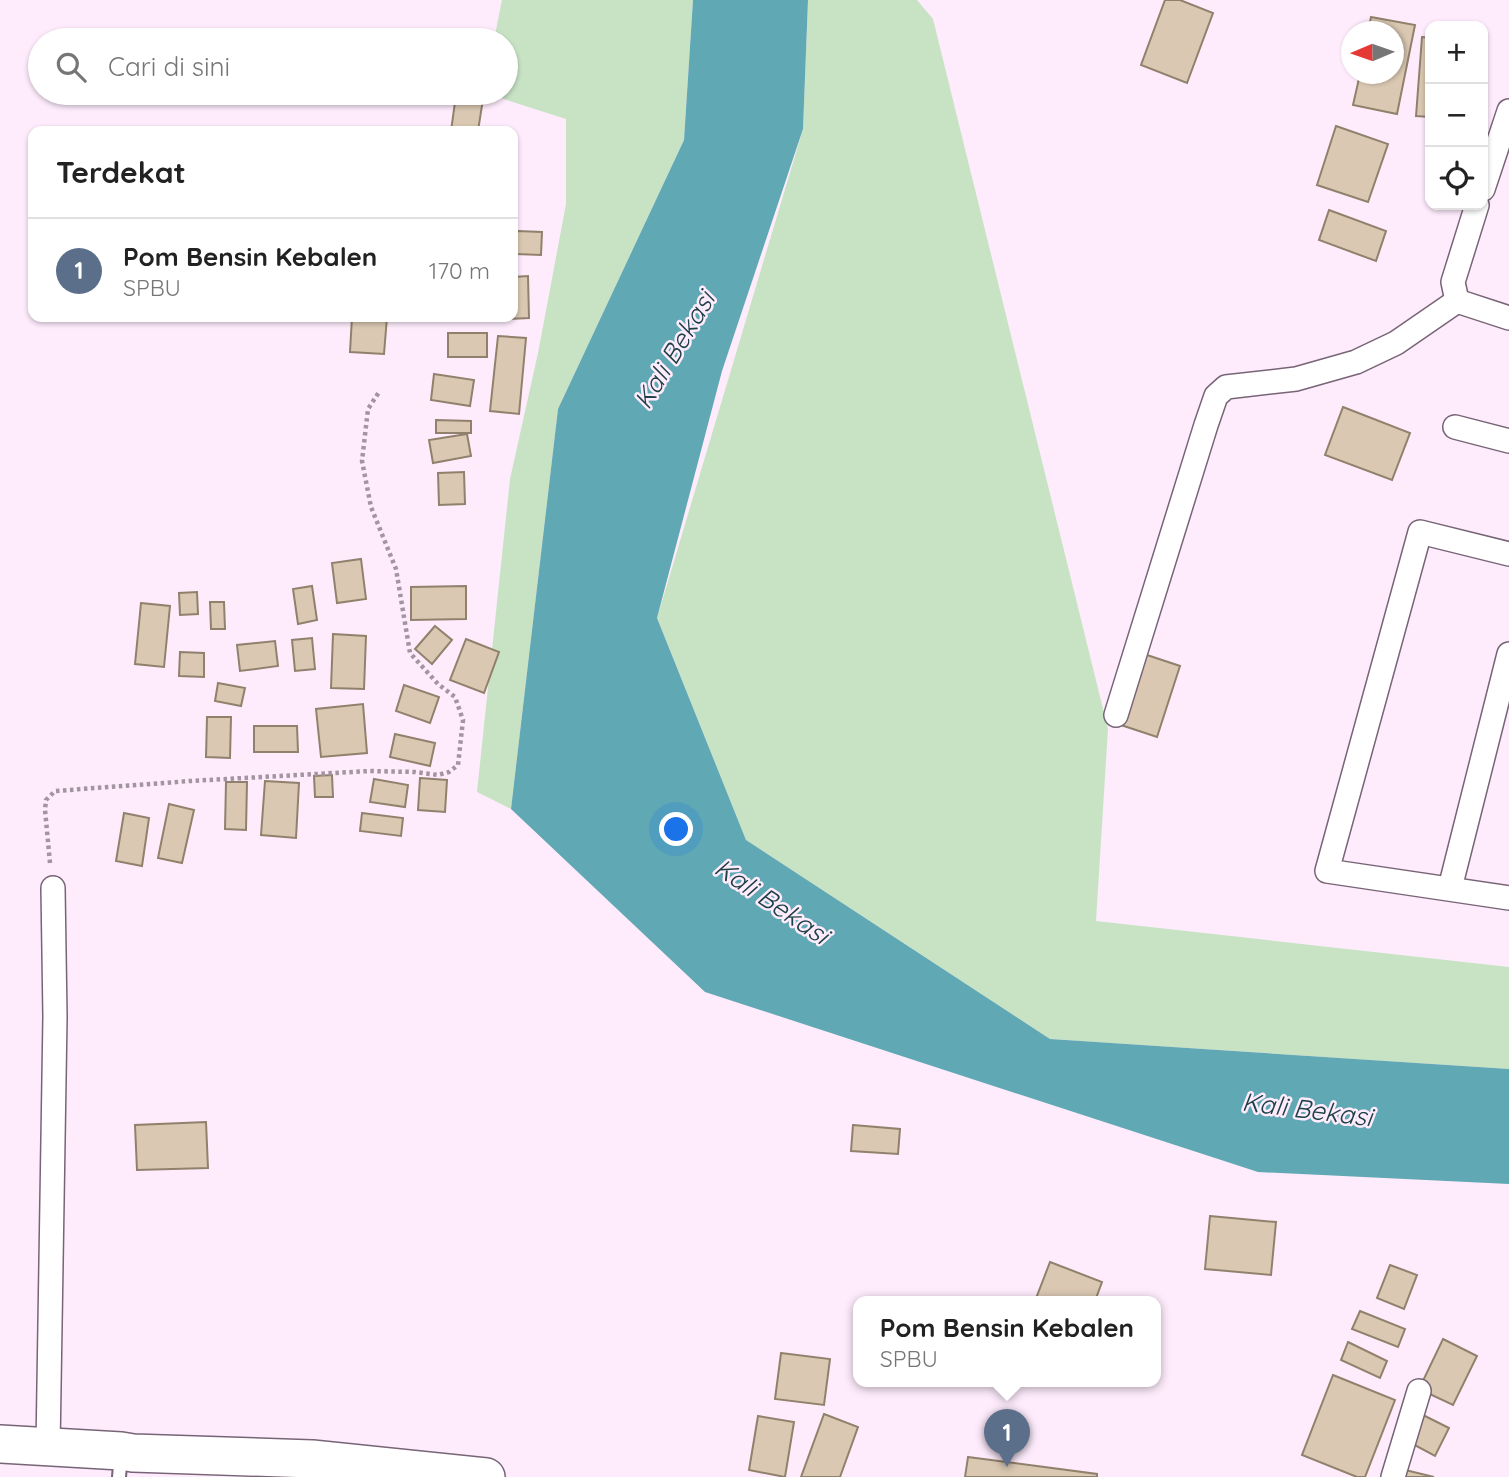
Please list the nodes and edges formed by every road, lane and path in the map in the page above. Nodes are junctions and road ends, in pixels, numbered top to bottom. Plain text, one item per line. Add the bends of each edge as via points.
1 (1509, 111) edge
2 (1488, 174) edge
3 (1476, 210) edge
4 (1457, 301) junction
5 (1509, 318) edge
6 (379, 392) dead end
7 (1455, 427) dead end
8 (1509, 441) edge
9 (1509, 554) edge
10 (1509, 654) edge
11 (1116, 715) dead end
12 (53, 888) joint
13 (1450, 888) junction
14 (1509, 898) edge
15 (1419, 1391) dead end
16 (0, 1444) edge
17 (48, 1447) junction
18 (120, 1464) edge
19 (486, 1477) edge
20 (1393, 1477) edge

1 - 2 street
3 - 4 street via 1454,282
4 - 5 street
4 - 11 street via 1396,343 1356,362 1296,379 1226,387 1216,396
6 - 12 path via 368,409 362,461 371,507 396,569 410,653 455,697 463,720 458,765 438,775 370,771 55,791 46,800 45,810
7 - 8 street
9 - 13 street via 1420,533 1327,871
10 - 13 street
12 - 17 street
13 - 14 street
15 - 20 street
16 - 17 main road
17 - 18 main road
18 - 19 main road via 132,1453 312,1459

